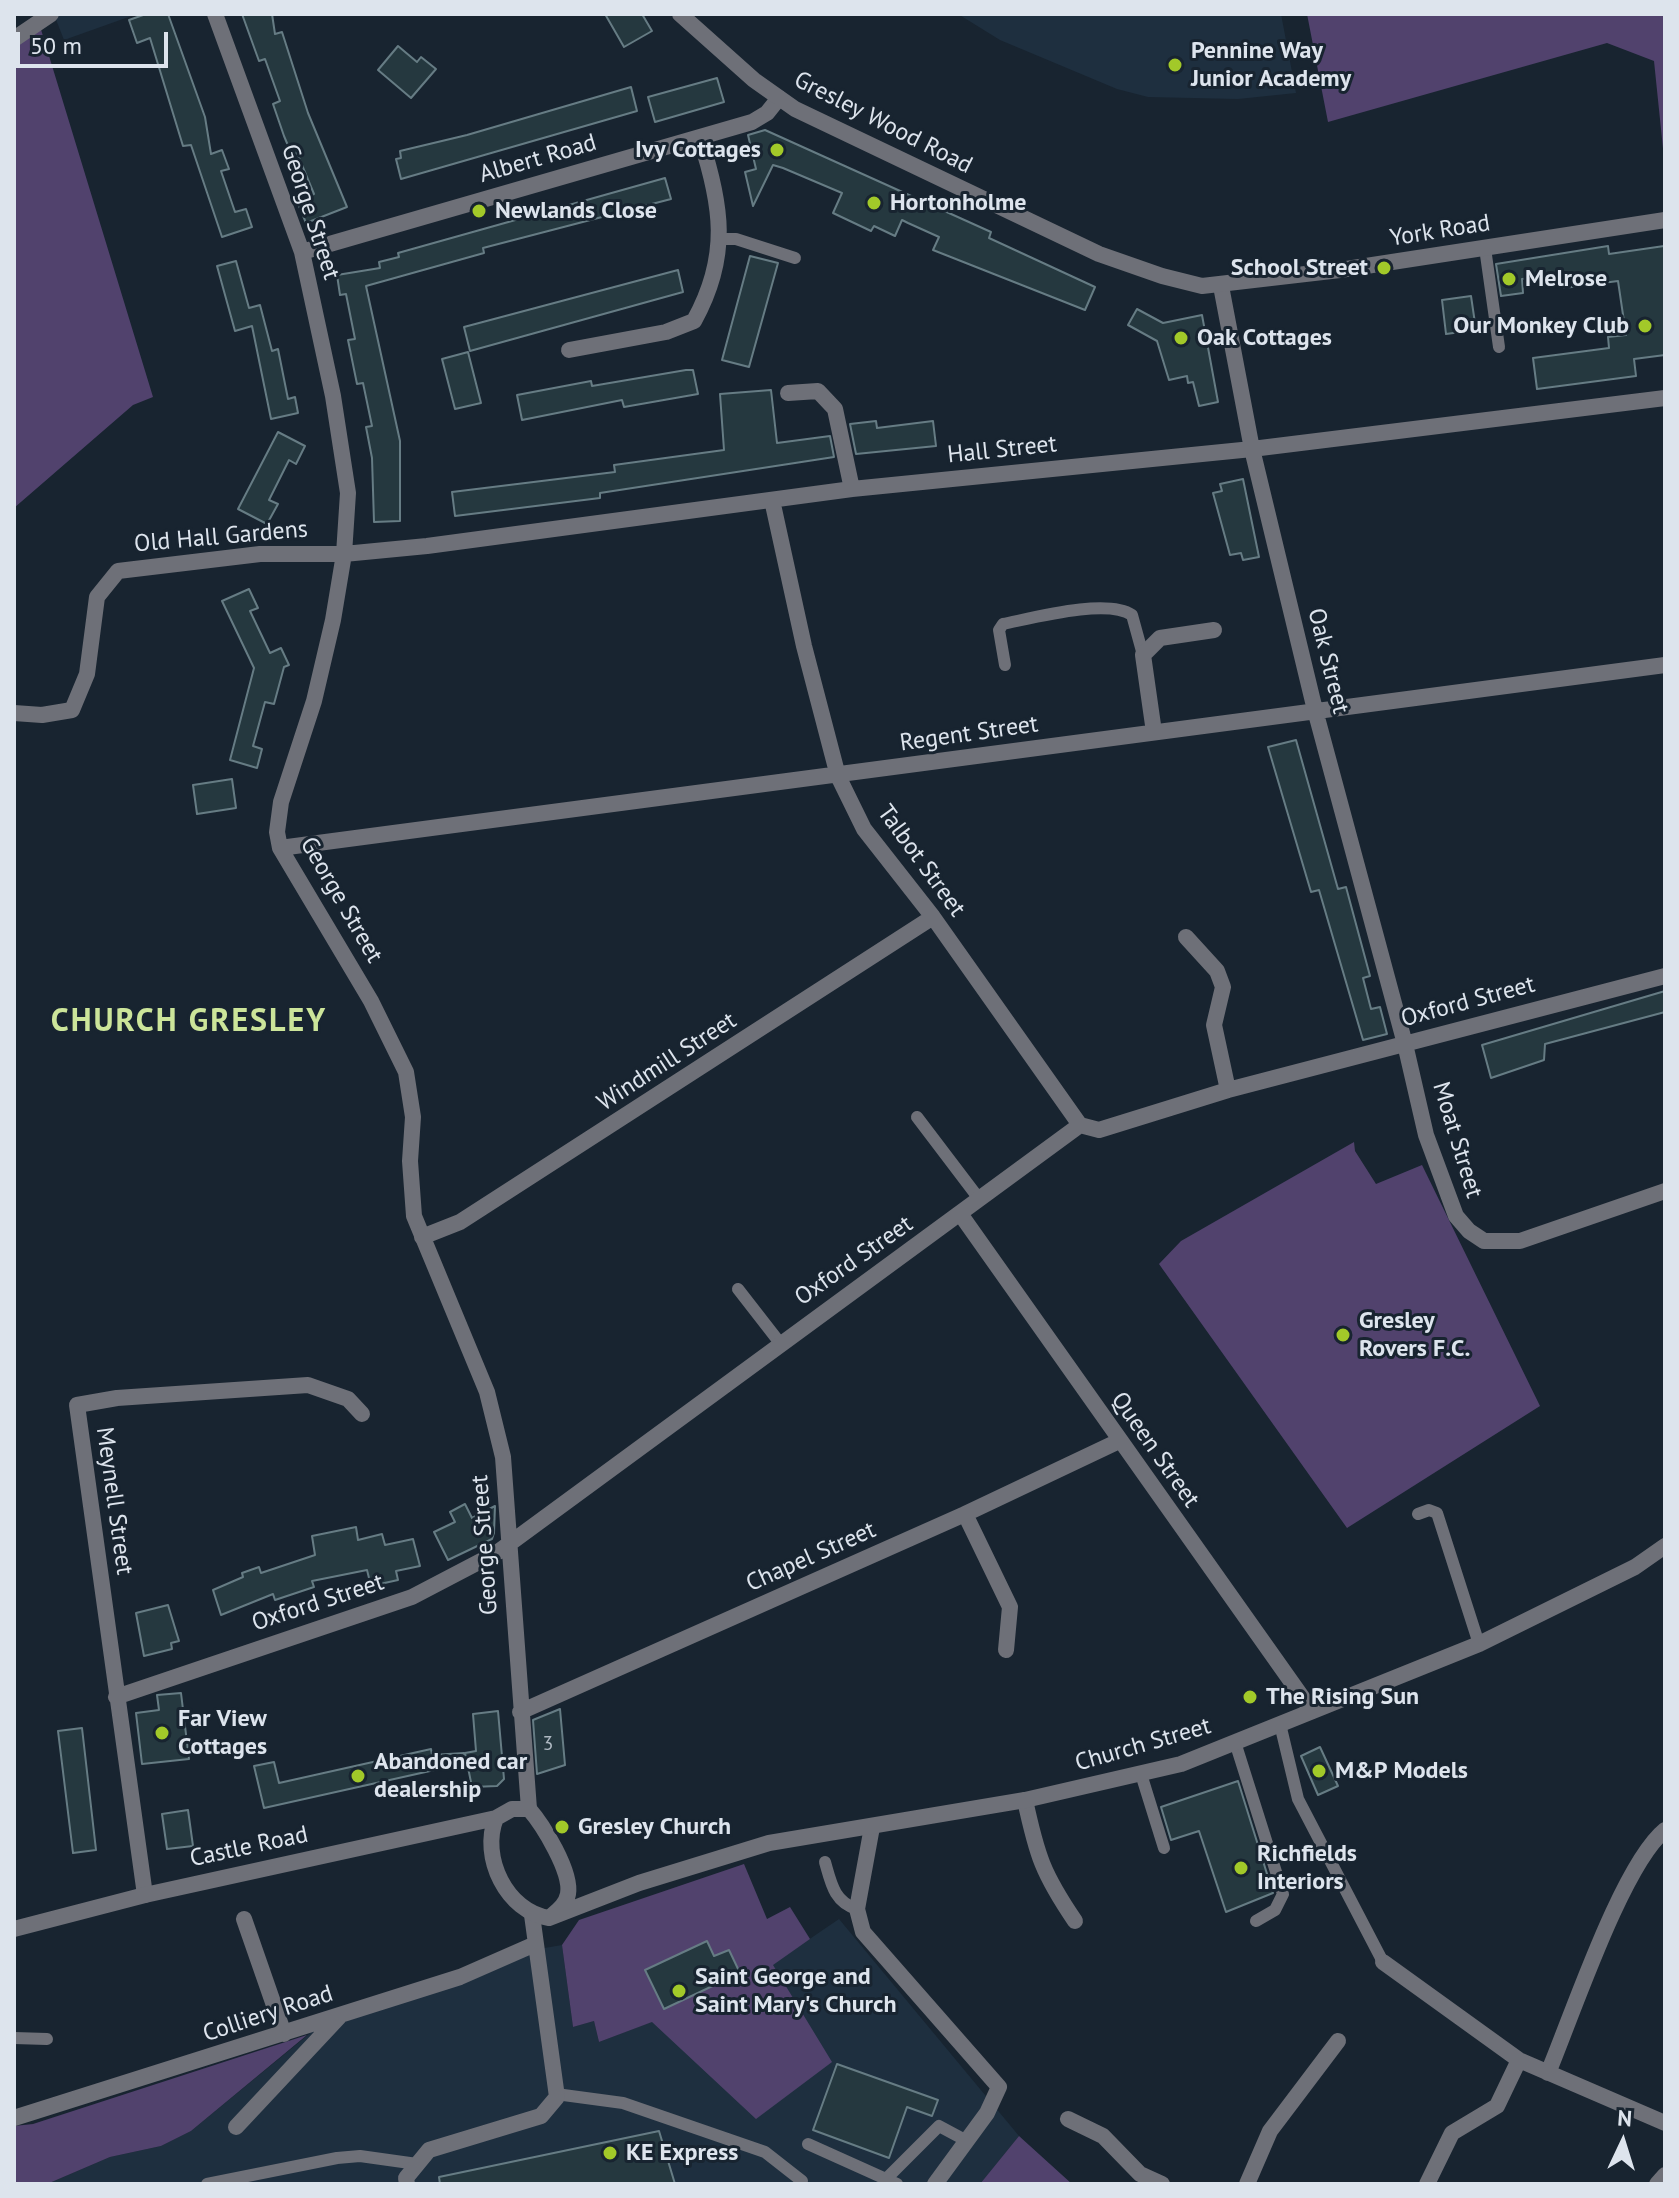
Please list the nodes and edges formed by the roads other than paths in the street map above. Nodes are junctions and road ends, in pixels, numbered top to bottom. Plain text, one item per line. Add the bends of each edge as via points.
1 (51, 14) edge
2 (215, 14) edge
3 (680, 14) edge
4 (14, 39) edge
5 (779, 98) junction
6 (700, 138) junction
7 (1665, 220) edge
8 (720, 239) junction
9 (1485, 248) junction
10 (302, 252) junction
11 (795, 258) dead end
12 (1221, 286) junction
13 (1499, 347) dead end
14 (569, 350) dead end
15 (788, 393) dead end
16 (1665, 398) edge
17 (1252, 449) junction
18 (852, 489) junction
19 (772, 500) junction
20 (344, 554) junction
21 (1214, 630) dead end
22 (1143, 655) junction
23 (1005, 665) dead end
24 (1665, 665) edge
25 (1315, 710) junction
26 (14, 713) edge
27 (1154, 732) junction
28 (838, 776) junction
29 (280, 848) junction
30 (933, 917) junction
31 (1186, 937) dead end
32 (1665, 976) edge
33 (1405, 1044) junction
34 (1228, 1090) junction
35 (917, 1117) dead end
36 (1080, 1125) junction
37 (1665, 1191) edge
38 (980, 1200) junction
39 (961, 1215) junction
40 (422, 1237) junction
41 (738, 1289) dead end
42 (780, 1343) junction
43 (362, 1414) dead end
44 (1119, 1441) junction
45 (965, 1514) junction
46 (1418, 1514) dead end
47 (510, 1543) junction
48 (1665, 1546) edge
49 (1479, 1644) junction
50 (1006, 1650) dead end
51 (116, 1697) junction
52 (1312, 1711) junction
53 (520, 1712) junction
54 (1280, 1724) junction
55 (1235, 1742) junction
56 (1141, 1774) junction
57 (1025, 1800) junction
58 (529, 1809) junction
59 (496, 1818) junction
60 (872, 1827) junction
61 (1665, 1830) edge
62 (1164, 1848) dead end
63 (825, 1862) dead end
64 (565, 1874) junction
65 (145, 1895) junction
66 (603, 1898) junction
67 (857, 1909) junction
68 (540, 1916) junction
69 (244, 1919) dead end
70 (1075, 1921) dead end
71 (1256, 1921) dead end
72 (14, 1929) edge
73 (533, 1945) junction
74 (1383, 1962) joint
75 (340, 2015) junction
76 (284, 2034) junction
77 (14, 2038) edge
78 (47, 2039) dead end
79 (1338, 2041) dead end
80 (1519, 2060) junction
81 (1548, 2073) junction
82 (556, 2094) junction
83 (14, 2118) edge
84 (1068, 2119) dead end
85 (1665, 2123) edge
86 (236, 2127) dead end
87 (967, 2141) junction
88 (808, 2144) dead end
89 (417, 2164) junction
90 (1665, 2175) edge
91 (802, 2181) dead end
92 (891, 2182) edge
93 (207, 2184) edge
94 (407, 2184) edge
95 (935, 2184) edge
96 (1162, 2184) edge
97 (1247, 2184) edge
98 (1427, 2184) edge
99 (1657, 2184) edge

1 - 4 street
2 - 10 street, George Street
3 - 5 street, Gresley Wood Road
5 - 6 street, Albert Road via 752,122
5 - 12 street, Gresley Wood Road via 1099,254 1162,276
6 - 8 street via 719,203
6 - 10 street, Albert Road
7 - 9 street, York Road
8 - 11 lane
8 - 14 street via 694,321 666,332
9 - 12 street, York Road
9 - 13 lane
10 - 20 street, George Street via 344,456
12 - 17 street, Oak Street
15 - 18 street via 818,391 835,409
16 - 17 street, Hall Street
17 - 18 street, Hall Street
17 - 25 street, Oak Street
18 - 19 street, Hall Street
19 - 20 street, Hall Street
19 - 28 street, Talbot Street
20 - 26 street, Old Hall Gardens via 260,554 118,571 97,597 87,674 72,710
20 - 29 street, George Street via 324,661 277,819
21 - 22 street via 1160,638
22 - 23 lane via 1132,615 1100,608 1003,624 999,630
22 - 27 street
24 - 25 street, Regent Street
25 - 27 street, Regent Street
25 - 33 street, Oak Street
27 - 28 street, Regent Street
28 - 29 street, Regent Street
28 - 30 street, Talbot Street via 864,829
29 - 40 street, George Street via 400,1053 412,1093 410,1189
30 - 36 street, Talbot Street
30 - 40 street, Windmill Street via 460,1222
31 - 34 street via 1217,971 1223,987 1214,1025
32 - 33 street, Oxford Street
33 - 34 street, Oxford Street
33 - 37 street, Moat Street via 1442,1186 1456,1216 1484,1241 1520,1241
34 - 36 street, Oxford Street via 1099,1130
35 - 38 lane
36 - 38 street, Oxford Street
38 - 39 street, Oxford Street
39 - 42 street, Oxford Street
39 - 44 street, Queen Street
40 - 47 street, George Street via 487,1392 503,1457
41 - 42 lane
42 - 47 street, Oxford Street
43 - 51 street, Meynell Street via 348,1399 308,1385 77,1405
44 - 45 street, Chapel Street
44 - 52 street, Queen Street
45 - 50 street via 1010,1607
45 - 53 street, Chapel Street
46 - 49 lane via 1437,1513
47 - 51 street, Oxford Street via 412,1597
47 - 53 street, George Street
48 - 49 street, Church Street via 1635,1567
49 - 52 street, Church Street
51 - 65 street, Meynell Street
52 - 54 street, Church Street
53 - 58 street, George Street
54 - 55 street, Church Street
54 - 74 lane via 1298,1799
55 - 56 street, Church Street
55 - 71 lane via 1283,1894 1275,1910
56 - 57 street, Church Street
56 - 62 lane
57 - 60 street, Church Street
57 - 70 street via 1047,1880
58 - 59 street, Castle Road via 512,1809
58 - 64 street via 541,1822
59 - 65 street, Castle Road
59 - 68 street via 490,1832 501,1882
60 - 66 street, Church Street via 769,1843
60 - 67 street
61 - 81 street via 1651,1841 1623,1892
63 - 67 lane via 833,1891 846,1906
64 - 66 street via 577,1887
64 - 68 street via 569,1893 561,1909
65 - 72 street, Castle Road
66 - 68 street, Church Street
67 - 87 street via 863,1932 999,2087
68 - 73 street
69 - 76 street
73 - 75 street, Colliery Road via 460,1977
73 - 82 street
74 - 80 street
75 - 76 street, Colliery Road
75 - 86 street
76 - 83 street, Colliery Road
77 - 78 lane
79 - 97 street via 1270,2131
80 - 81 street
80 - 98 street via 1497,2106 1452,2133
81 - 85 street
82 - 89 street via 541,2116 429,2150
82 - 91 lane via 623,2103 765,2152
84 - 96 street via 1103,2136 1140,2174
87 - 92 lane via 939,2126
87 - 95 street
88 - 92 lane
89 - 93 lane via 337,2158
89 - 94 street
90 - 99 street

